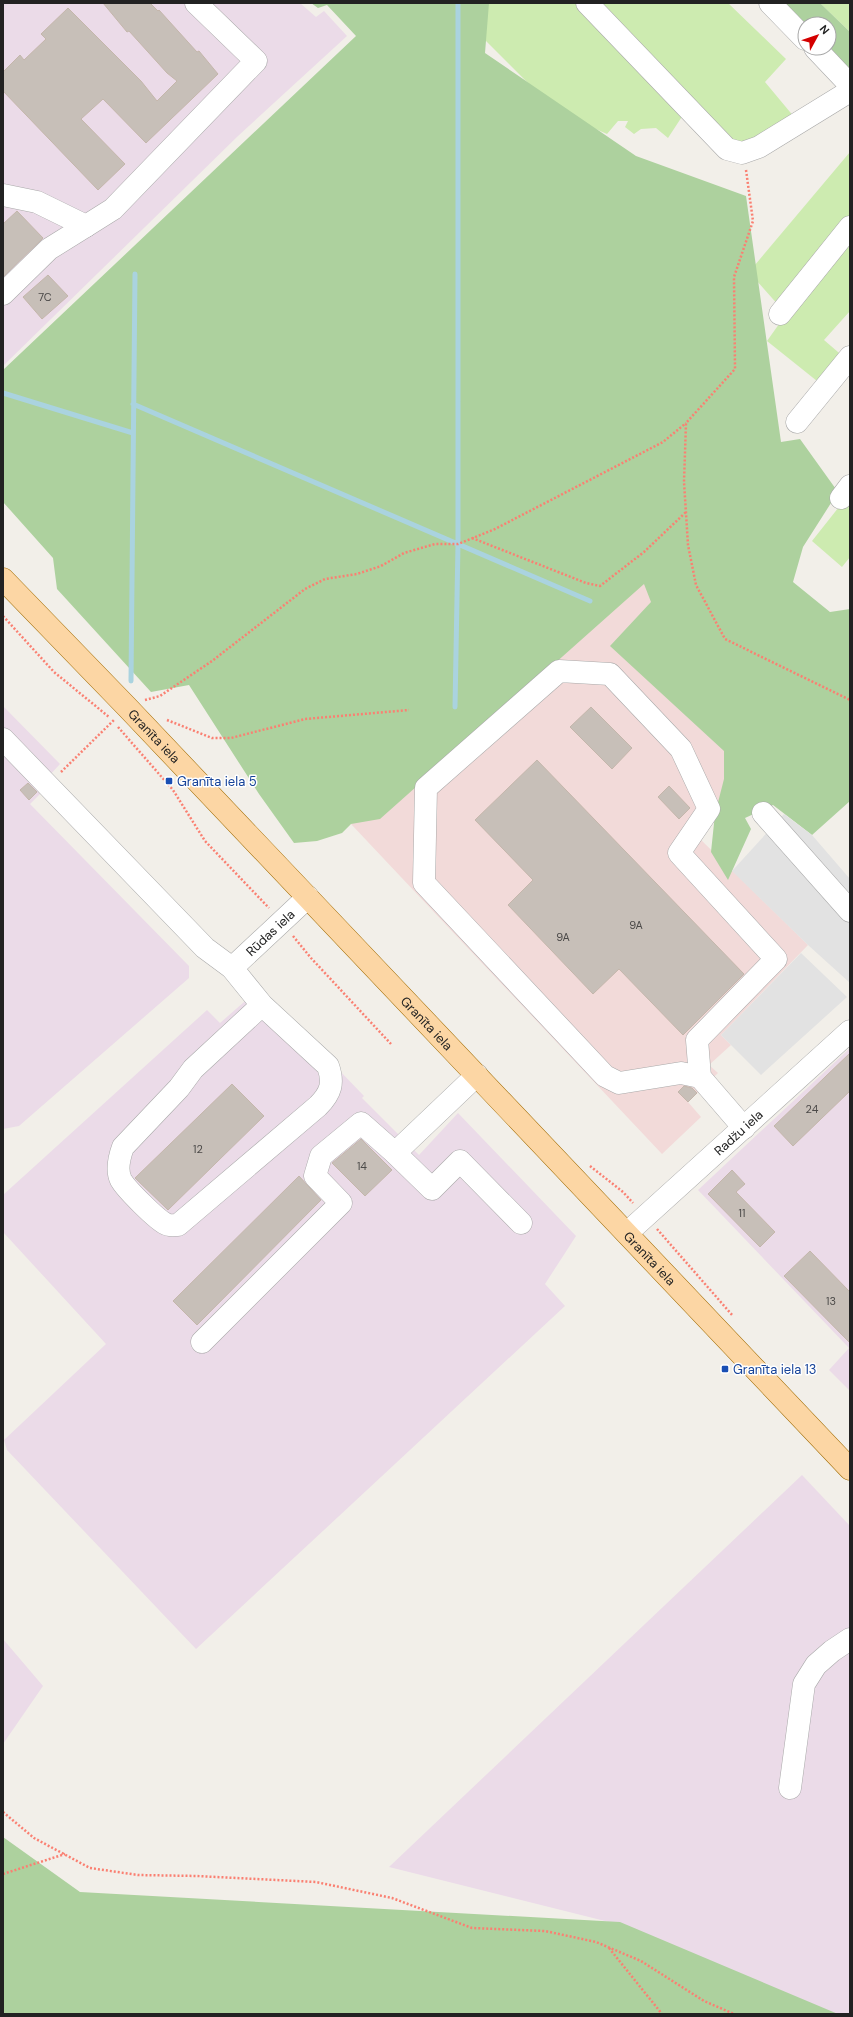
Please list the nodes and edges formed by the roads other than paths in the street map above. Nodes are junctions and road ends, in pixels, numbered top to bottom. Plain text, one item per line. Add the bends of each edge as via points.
1 (196, 3) edge
2 (587, 3) edge
3 (770, 3) edge
4 (797, 31) edge
5 (823, 56) edge
6 (850, 85) edge
7 (850, 91) edge
8 (3, 195) edge
9 (86, 226) junction
10 (850, 227) edge
11 (3, 294) edge
12 (780, 314) dead end
13 (850, 357) edge
14 (797, 422) dead end
15 (3, 579) edge
16 (3, 739) edge
17 (763, 813) dead end
18 (308, 897) junction
19 (850, 911) edge
20 (232, 968) junction
21 (262, 1005) junction
22 (850, 1031) edge
23 (477, 1075) junction
24 (700, 1077) junction
25 (744, 1128) junction
26 (395, 1153) junction
27 (521, 1223) dead end
28 (627, 1233) junction
29 (202, 1342) dead end
30 (850, 1469) edge
31 (850, 1639) edge
32 (790, 1788) dead end

1 - 9 street via 256,62 113,209
2 - 7 street via 727,149 743,152 759,147
3 - 4 street
5 - 6 street
8 - 9 street via 37,202
9 - 11 street via 49,249
10 - 12 street
13 - 14 street
15 - 18 main road, Granīta iela via 120,714
16 - 20 street via 205,948
17 - 19 street
18 - 20 street, Rūdas iela
18 - 23 main road, Granīta iela
20 - 21 street
21 - 21 street via 328,1066 332,1078 331,1089 318,1106 178,1225 168,1225 156,1218 122,1180 118,1166 123,1147 179,1088 193,1069
22 - 25 street, Radžu iela
23 - 26 street
23 - 28 main road, Granīta iela
24 - 24 street via 681,1073 619,1083 605,1076 424,883 426,788 559,671 610,674 681,749 709,810 679,853 776,959 697,1040
24 - 25 street
25 - 28 street, Radžu iela
26 - 27 street via 432,1189 460,1161
26 - 29 street via 360,1123 321,1156 315,1176 341,1203
28 - 30 main road, Granīta iela
31 - 32 street via 816,1665 804,1684

